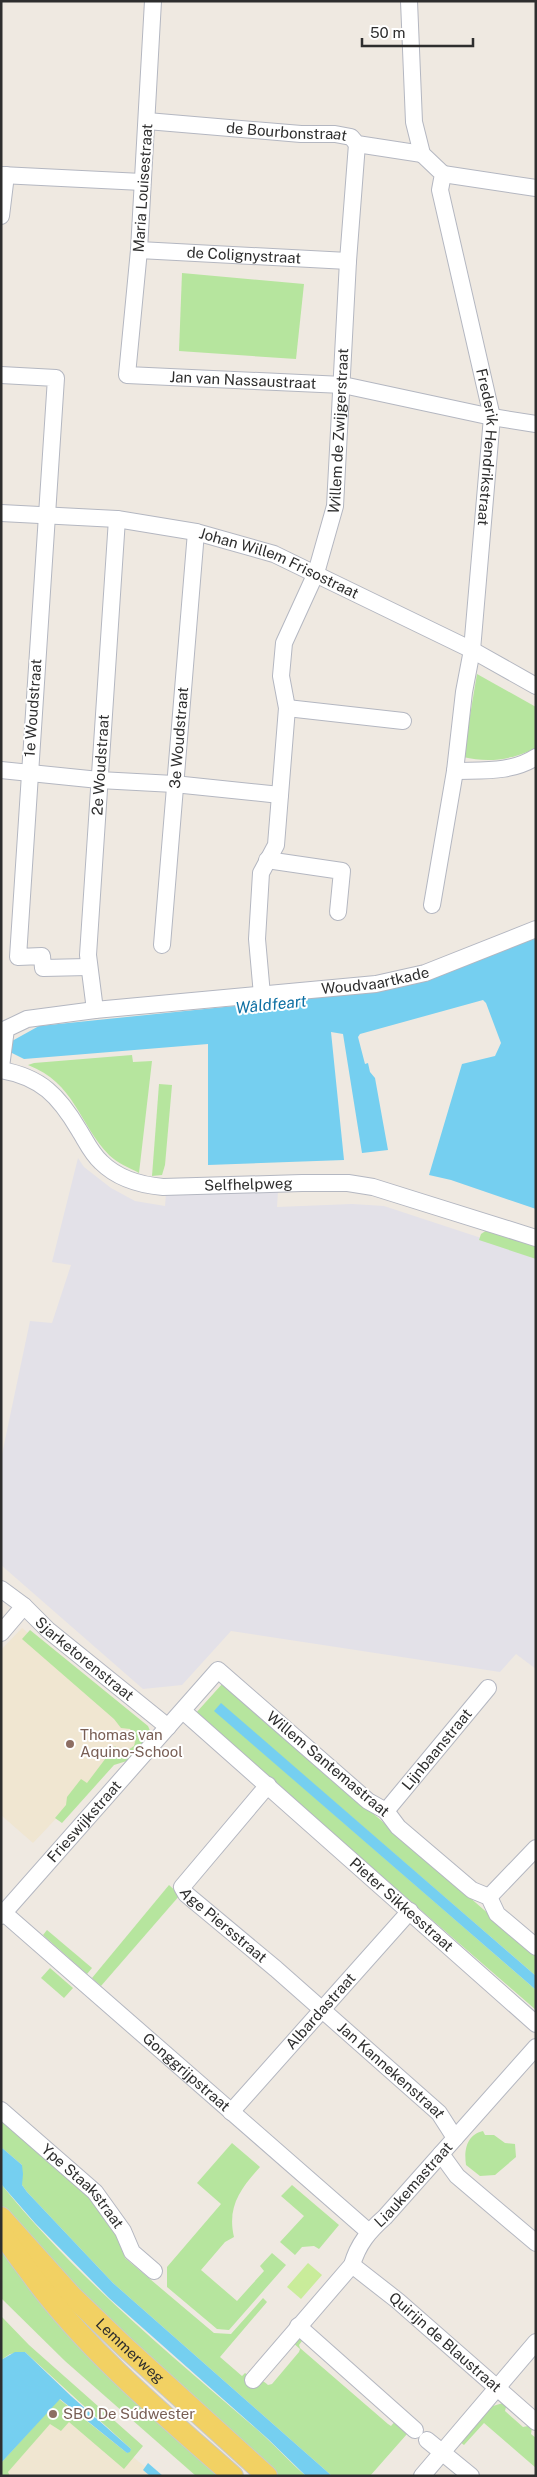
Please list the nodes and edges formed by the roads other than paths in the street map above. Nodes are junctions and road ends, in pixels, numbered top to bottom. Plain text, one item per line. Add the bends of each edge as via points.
1 (153, 1) edge
2 (409, 1) edge
3 (147, 121) junction
4 (357, 144) junction
5 (422, 154) junction
6 (443, 174) junction
7 (4, 175) edge
8 (142, 182) junction
9 (536, 188) edge
10 (1, 216) edge
11 (139, 250) junction
12 (348, 261) junction
13 (1, 375) edge
14 (127, 375) joint
15 (343, 385) junction
16 (492, 417) junction
17 (536, 424) edge
18 (1, 513) edge
19 (46, 514) junction
20 (117, 520) junction
21 (196, 532) junction
22 (316, 573) junction
23 (472, 650) junction
24 (536, 686) edge
25 (287, 708) junction
26 (403, 721) dead end
27 (536, 757) edge
28 (1, 770) edge
29 (455, 771) junction
30 (29, 772) junction
31 (99, 780) junction
32 (174, 784) junction
33 (280, 795) junction
34 (267, 860) junction
35 (432, 905) dead end
36 (338, 912) dead end
37 (536, 929) edge
38 (162, 945) dead end
39 (88, 967) junction
40 (262, 995) junction
41 (95, 1010) junction
42 (4, 1032) edge
43 (2, 1064) edge
44 (536, 1238) edge
45 (1, 1589) edge
46 (24, 1606) junction
47 (1, 1633) edge
48 (488, 1688) dead end
49 (183, 1711) junction
50 (168, 1727) junction
51 (268, 1785) junction
52 (386, 1811) junction
53 (536, 1848) edge
54 (489, 1897) junction
55 (410, 1911) junction
56 (3, 1915) edge
57 (536, 1947) edge
58 (322, 2011) junction
59 (536, 2024) edge
60 (536, 2047) edge
61 (1, 2110) edge
62 (231, 2112) junction
63 (455, 2138) junction
64 (441, 2154) junction
65 (1, 2217) edge
66 (1, 2231) edge
67 (369, 2232) junction
68 (536, 2243) edge
69 (352, 2264) junction
70 (154, 2271) dead end
71 (298, 2326) junction
72 (536, 2342) edge
73 (253, 2380) dead end
74 (497, 2387) junction
75 (536, 2422) edge
76 (441, 2452) junction
77 (233, 2476) edge
78 (267, 2476) edge
79 (422, 2476) edge
80 (471, 2476) edge

1 - 3 street, Maria Louisestraat
2 - 5 street via 414,122
3 - 4 street, de Bourbonstraat via 335,134 351,137
3 - 8 street, Maria Louisestraat
4 - 5 street, de Bourbonstraat
4 - 12 street, Willem de Zwijgerstraat
5 - 6 street
6 - 9 street
6 - 16 street, Frederik Hendrikstraat via 440,190
7 - 8 street
7 - 10 street
8 - 11 street, Maria Louisestraat
11 - 12 street, de Colignystraat
11 - 14 street, Maria Louisestraat
12 - 15 street, Willem de Zwijgerstraat
13 - 19 street, 1e Woudstraat via 56,378
14 - 15 street, Jan van Nassaustraat
15 - 16 street, Jan van Nassaustraat
15 - 22 street, Willem de Zwijgerstraat via 335,506
16 - 17 street, Jan van Nassaustraat
16 - 23 street, Frederik Hendrikstraat
18 - 19 street, Johan Willem Frisostraat
19 - 20 street, Johan Willem Frisostraat
19 - 30 street, 1e Woudstraat
20 - 21 street, Johan Willem Frisostraat
20 - 31 street, 2e Woudstraat
21 - 22 street, Johan Willem Frisostraat via 274,554
21 - 32 street, 3e Woudstraat
22 - 23 street, Johan Willem Frisostraat
22 - 25 street, Willem de Zwijgerstraat via 284,643 280,676
23 - 24 street, Johan Willem Frisostraat
23 - 29 street, Frederik Hendrikstraat
25 - 26 street
25 - 33 street, Willem de Zwijgerstraat
27 - 29 street via 503,770
28 - 30 street
29 - 35 street, Frederik Hendrikstraat
30 - 31 street
30 - 39 street, 1e Woudstraat via 18,957 42,956 43,968
31 - 32 street
31 - 39 street, 2e Woudstraat
32 - 33 street
32 - 38 street, 3e Woudstraat
33 - 34 street, Willem de Zwijgerstraat via 276,846
34 - 36 street via 342,872
34 - 40 street, Willem de Zwijgerstraat via 261,873 257,939
37 - 40 street, Woudvaartkade via 425,973 376,984
39 - 41 street, 2e Woudstraat
40 - 41 street, Woudvaartkade
41 - 42 street, Woudvaartkade via 27,1019
42 - 43 street
43 - 44 street, Selfhelpweg via 45,1086 63,1104 100,1162 128,1180 145,1185 356,1184 396,1193
45 - 46 street, Sjarketorenstraat
46 - 47 street
46 - 50 street, Sjarketorenstraat via 48,1630
48 - 52 street, Lijnbaanstraat
49 - 50 street, Willem Santemastraat
49 - 51 street, Pieter Sikkesstraat
49 - 52 street, Willem Santemastraat via 218,1670 368,1801
50 - 56 street, Frieswijkstraat
51 - 55 street, Pieter Sikkesstraat
51 - 58 street, Age Piersstraat via 182,1886 186,1894
52 - 54 street, Willem Santemastraat via 398,1827 472,1890
53 - 54 street
54 - 57 street via 498,1914
55 - 58 street, Albardastraat
55 - 59 street, Pieter Sikkesstraat
56 - 62 street, Gonggrijpstraat
58 - 62 street, Albardastraat
58 - 63 street, Jan Kannekenstraat via 439,2113
60 - 63 street, Liaukemastraat
61 - 70 street, Ype Staakstraat via 95,2192 123,2231 132,2252
62 - 67 street, Gonggrijpstraat
63 - 64 street, Liaukemastraat
64 - 67 street, Liaukemastraat
64 - 68 street via 457,2176
65 - 78 main road, Lemmerweg via 72,2296 119,2342
66 - 77 main road, Lemmerweg via 59,2312 126,2381
67 - 69 street, Liaukemastraat via 356,2250
69 - 71 street, Liaukemastraat
69 - 74 street, Quirijn de Blaustraat
71 - 73 street, Liaukemastraat
71 - 76 street
72 - 74 street
74 - 75 street, Quirijn de Blaustraat
74 - 76 street
76 - 79 street
76 - 80 street

